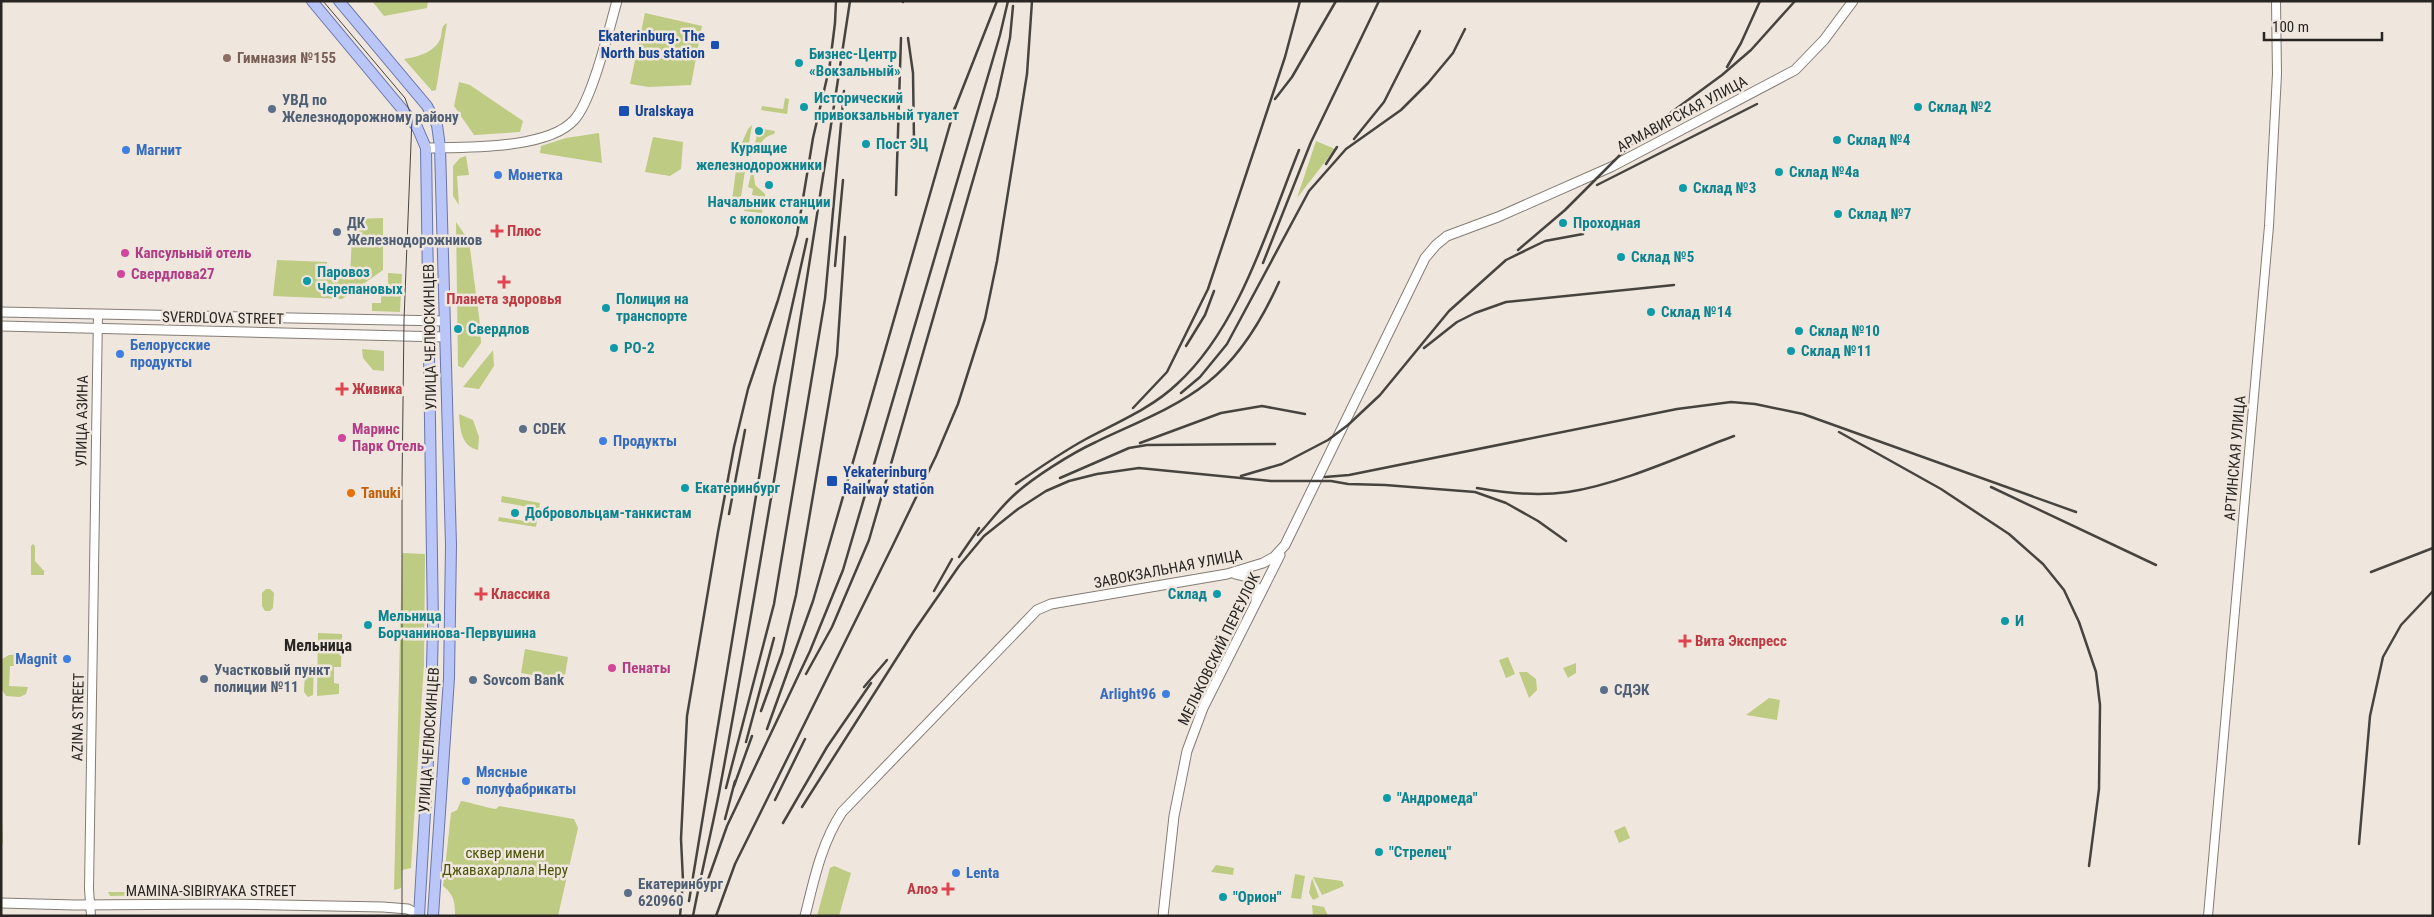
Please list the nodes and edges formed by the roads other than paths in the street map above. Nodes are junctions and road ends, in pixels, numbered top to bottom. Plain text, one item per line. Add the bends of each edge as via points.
1 (312, 1) edge
2 (339, 1) edge
3 (617, 1) edge
4 (1853, 1) edge
5 (2276, 1) edge
6 (440, 147) junction
7 (426, 148) junction
8 (1498, 217) joint
9 (1, 312) edge
10 (98, 314) junction
11 (429, 321) junction
12 (444, 321) junction
13 (1, 326) edge
14 (98, 328) junction
15 (429, 337) junction
16 (444, 337) junction
17 (1285, 545) junction
18 (1227, 574) junction
19 (1253, 610) junction
20 (1, 903) edge
21 (90, 905) junction
22 (91, 916) edge
23 (419, 916) edge
24 (433, 916) edge
25 (806, 916) edge
26 (1163, 916) edge
27 (2208, 916) edge

1 - 7 main road, УЛИЦА ЧЕЛЮСКИНЦЕВ via 417,127
2 - 6 main road, УЛИЦА ЧЕЛЮСКИНЦЕВ via 427,106 436,125
3 - 6 main road via 599,62 580,111 571,123 549,135 514,143
4 - 8 main road, АРМАВИРСКАЯ УЛИЦА via 1824,40 1795,70 1611,167
5 - 27 street, АРТИНСКАЯ УЛИЦА via 2277,74 2269,226
6 - 7 main road
6 - 12 main road, УЛИЦА ЧЕЛЮСКИНЦЕВ
7 - 11 main road, УЛИЦА ЧЕЛЮСКИНЦЕВ
8 - 17 main road, ЗАВОКЗАЛЬНАЯ УЛИЦА via 1447,236 1426,258
9 - 10 main road, SVERDLOVA STREET
10 - 11 main road, SVERDLOVA STREET
10 - 14 street
11 - 12 main road, SVERDLOVA STREET
11 - 15 main road, УЛИЦА ЧЕЛЮСКИНЦЕВ
12 - 16 main road, УЛИЦА ЧЕЛЮСКИНЦЕВ
13 - 14 main road, SVERDLOVA STREET
14 - 15 main road, SVERDLOVA STREET
14 - 21 street, AZINA STREET
15 - 16 main road, SVERDLOVA STREET
15 - 23 main road, УЛИЦА ЧЕЛЮСКИНЦЕВ via 434,625
16 - 24 main road, УЛИЦА ЧЕЛЮСКИНЦЕВ via 451,545 450,648
17 - 18 main road, ЗАВОКЗАЛЬНАЯ УЛИЦА via 1270,560
17 - 19 main road, МЕЛЬКОВСКИЙ ПЕРЕУЛОК
18 - 19 main road via 1243,574 1251,578 1257,590
18 - 25 main road, ЗАВОКЗАЛЬНАЯ УЛИЦА via 1050,604 1031,615 842,812 822,852
19 - 26 main road, МЕЛЬКОВСКИЙ ПЕРЕУЛОК via 1203,708 1187,751 1174,816
20 - 21 main road, MAMINA-SIBIRYAKA STREET
21 - 22 street
21 - 23 main road, MAMINA-SIBIRYAKA STREET via 376,907 408,909

